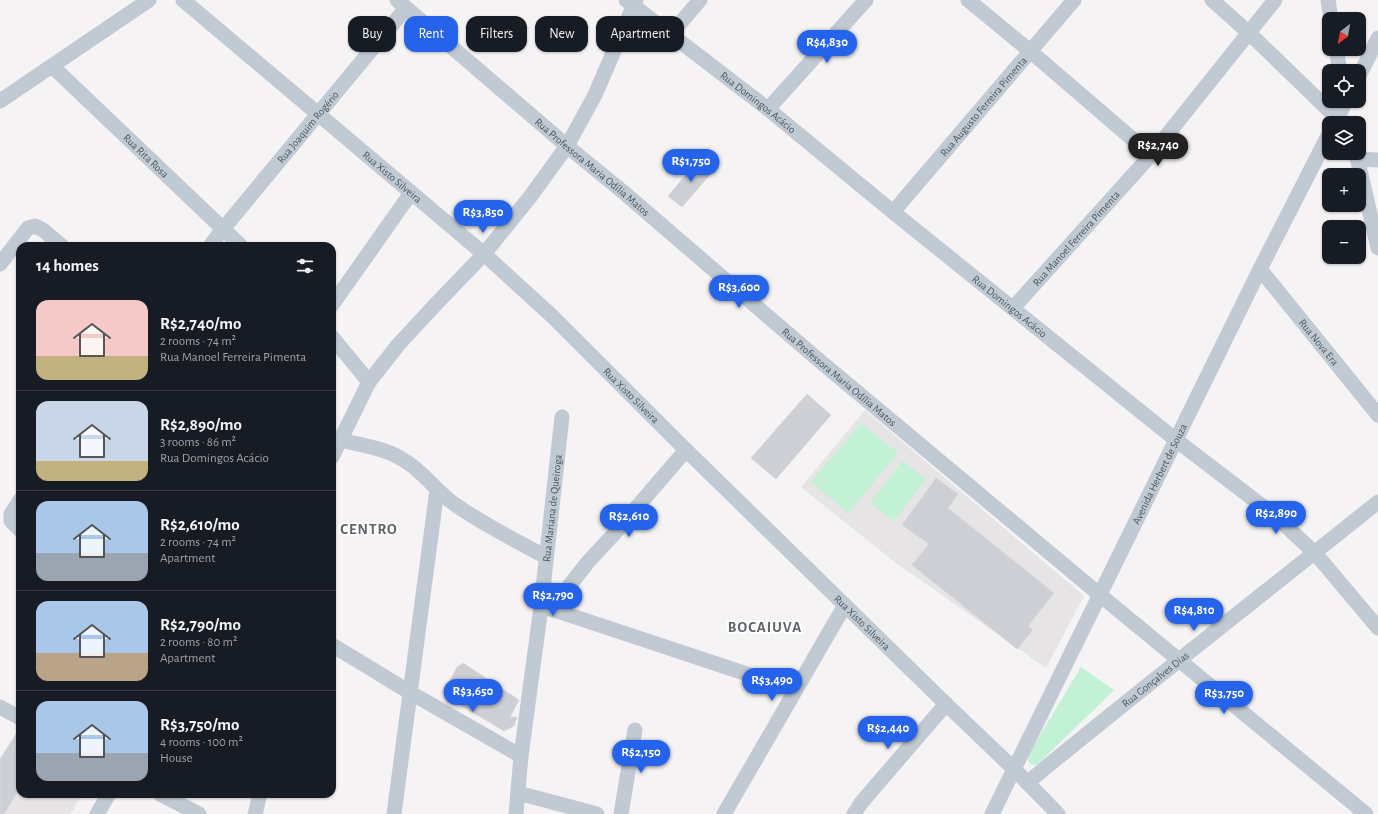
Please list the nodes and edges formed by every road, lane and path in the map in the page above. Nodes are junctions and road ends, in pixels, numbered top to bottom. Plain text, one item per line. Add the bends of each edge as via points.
1 (149, 0) edge
2 (183, 0) edge
3 (700, 0) edge
4 (866, 0) edge
5 (968, 0) edge
6 (1074, 0) edge
7 (1212, 0) edge
8 (1275, 0) edge
9 (1328, 0) edge
10 (632, 2) edge
11 (402, 4) edge
12 (1330, 12) edge
13 (650, 16) edge
14 (684, 19) edge
15 (1248, 32) junction
16 (1378, 38) edge
17 (684, 44) edge
18 (1030, 51) junction
19 (1365, 64) edge
20 (52, 66) junction
21 (0, 101) edge
22 (768, 110) junction
23 (318, 114) junction
24 (1335, 116) edge
25 (566, 146) junction
26 (1322, 148) edge
27 (1150, 155) junction
28 (1366, 158) edge
29 (1357, 160) edge
30 (1378, 160) edge
31 (411, 193) junction
32 (893, 212) junction
33 (223, 229) junction
34 (17, 242) edge
35 (57, 242) edge
36 (213, 242) edge
37 (237, 242) edge
38 (16, 243) edge
39 (1378, 248) edge
40 (484, 254) junction
41 (0, 264) edge
42 (1260, 269) junction
43 (336, 299) edge
44 (1013, 308) junction
45 (336, 342) edge
46 (369, 382) junction
47 (1378, 415) edge
48 (562, 417) dead end
49 (341, 440) junction
50 (1176, 440) junction
51 (336, 449) edge
52 (686, 450) junction
53 (437, 490) junction
54 (1378, 502) edge
55 (16, 506) edge
56 (16, 526) edge
57 (1315, 553) junction
58 (546, 557) junction
59 (1100, 595) junction
60 (846, 605) junction
61 (546, 608) junction
62 (1378, 628) edge
63 (336, 647) edge
64 (1180, 660) junction
65 (795, 690) junction
66 (411, 693) junction
67 (946, 704) junction
68 (0, 707) edge
69 (16, 716) edge
70 (635, 730) dead end
71 (521, 756) junction
72 (1014, 768) junction
73 (1027, 782) junction
74 (518, 793) junction
75 (107, 798) edge
76 (259, 798) edge
77 (183, 800) edge
78 (97, 814) edge
79 (199, 814) edge
80 (255, 814) edge
81 (394, 814) edge
82 (516, 814) edge
83 (597, 814) edge
84 (621, 814) edge
85 (724, 814) edge
86 (854, 814) edge
87 (992, 814) edge
88 (1058, 814) edge
89 (1366, 814) edge

1 - 20 street
2 - 23 street, Rua Xisto Silveira
3 - 14 street
4 - 22 street
5 - 18 street
6 - 18 street, Rua Augusto Ferreira Pimenta
7 - 15 street
8 - 15 street, Rua Manoel Ferreira Pimenta
9 - 12 street
10 - 13 street, Rua Domingos Acácio
10 - 25 street via 595,94
11 - 23 street, Rua Joaquim Rogério
11 - 25 street, Rua Professora Maria Odília Matos
15 - 24 street
15 - 27 street, Rua Manoel Ferreira Pimenta
16 - 19 street
17 - 22 street, Rua Domingos Acácio
18 - 27 street
18 - 32 street, Rua Augusto Ferreira Pimenta
20 - 21 street
20 - 33 street, Rua Rita Rosa
22 - 32 street, Rua Domingos Acácio
23 - 31 street, Rua Xisto Silveira
23 - 33 street, Rua Joaquim Rogério
25 - 40 street via 530,197
25 - 59 street, Rua Professora Maria Odília Matos
26 - 42 street, Avenida Herbert de Souza
27 - 44 street, Rua Manoel Ferreira Pimenta
28 - 30 street
29 - 39 street
31 - 40 street, Rua Xisto Silveira
31 - 43 street
32 - 44 street, Rua Domingos Acácio
33 - 36 street, Rua Joaquim Rogério
33 - 37 street, Rua Rita Rosa
34 - 35 street via 28,228 35,226
38 - 41 street
40 - 46 street via 409,334
40 - 52 street, Rua Xisto Silveira via 552,316
42 - 47 street, Rua Nova Era
42 - 50 street, Avenida Herbert de Souza
44 - 50 street, Rua Domingos Acácio
45 - 46 street
46 - 49 street
48 - 58 street, Rua Mariana de Queiroga
49 - 51 street
49 - 53 street via 378,449 402,459 424,475
50 - 57 street, Rua Domingos Acácio via 1274,515
50 - 59 street, Avenida Herbert de Souza
52 - 60 street, Rua Xisto Silveira
52 - 61 street
53 - 58 street via 472,515
53 - 66 street
54 - 57 street, Rua Gonçalves Dias
55 - 56 street via 11,514 11,521
57 - 62 street, Rua Domingos Acácio
57 - 64 street, Rua Gonçalves Dias
58 - 61 street, Rua Mariana de Queiroga
59 - 64 street, Rua Professora Maria Odília Matos
59 - 72 street, Avenida Herbert de Souza
60 - 65 street
60 - 67 street, Rua Xisto Silveira
61 - 65 street
61 - 71 street, Rua Mariana de Queiroga
63 - 66 street
64 - 73 street, Rua Gonçalves Dias
64 - 89 street, Rua Professora Maria Odília Matos
65 - 85 street
66 - 71 street
66 - 81 street
67 - 72 street, Rua Xisto Silveira
67 - 86 street
68 - 69 street
70 - 84 street
71 - 74 street, Rua Mariana de Queiroga
72 - 73 street, Rua Xisto Silveira
72 - 87 street, Avenida Herbert de Souza
73 - 88 street, Rua Xisto Silveira
74 - 82 street, Rua Mariana de Queiroga
74 - 83 street
75 - 78 street
76 - 80 street
77 - 79 street

